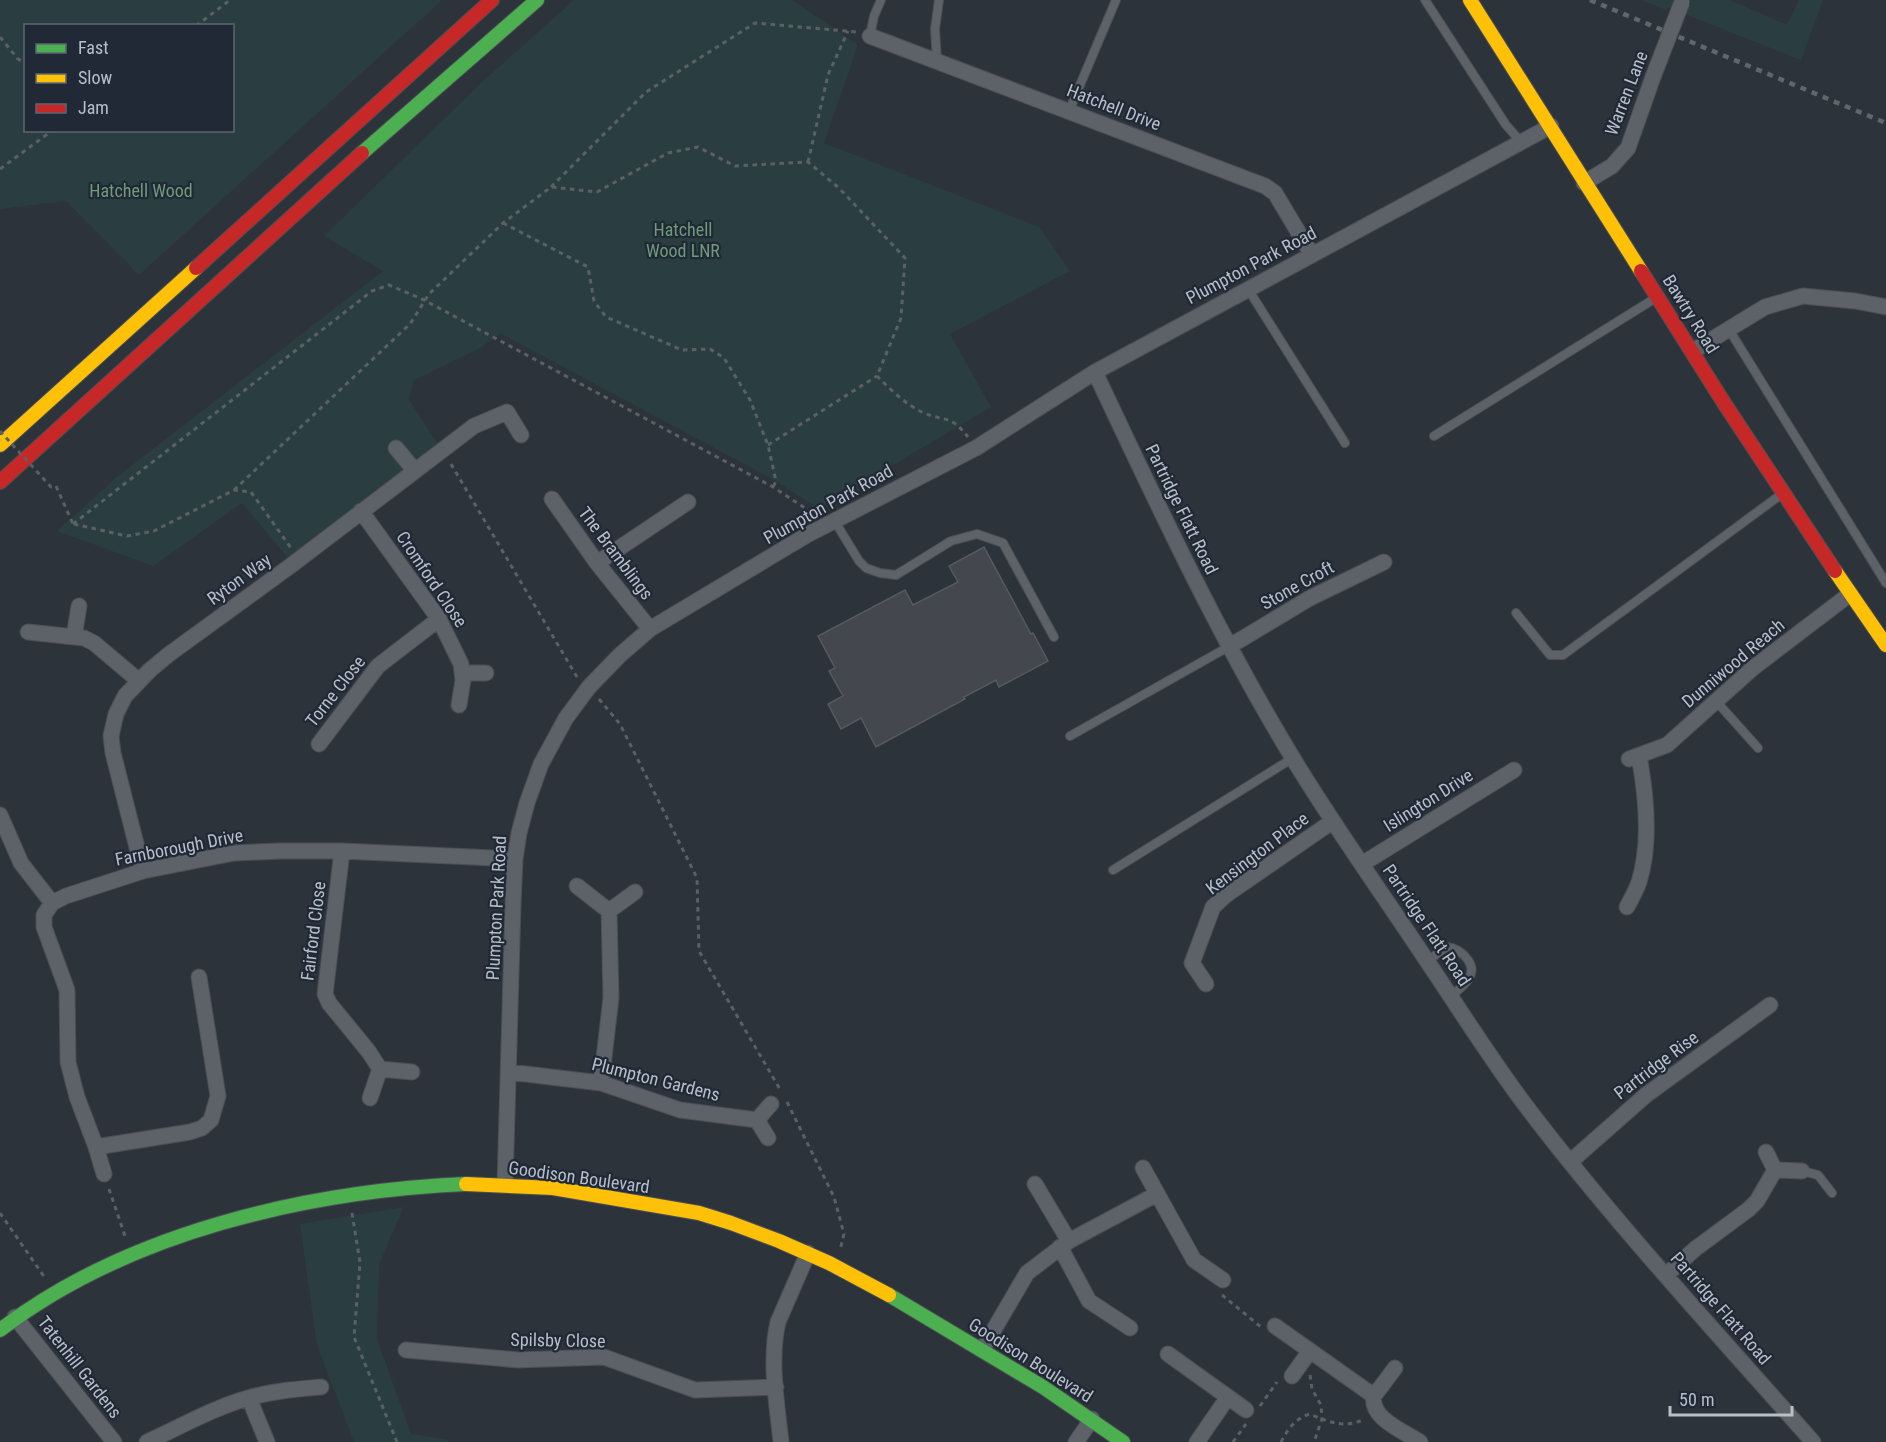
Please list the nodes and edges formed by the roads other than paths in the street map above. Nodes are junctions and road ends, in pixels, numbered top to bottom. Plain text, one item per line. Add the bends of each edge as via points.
1 (492, 0) edge
2 (537, 0) edge
3 (881, 0) edge
4 (939, 0) edge
5 (1116, 0) edge
6 (1425, 0) edge
7 (1470, 0) edge
8 (1683, 1) edge
9 (870, 36) joint
10 (937, 61) junction
11 (1069, 111) junction
12 (1551, 126) junction
13 (1522, 143) junction
14 (1584, 183) junction
15 (1312, 255) junction
16 (1248, 289) junction
17 (1658, 296) junction
18 (1886, 307) edge
19 (1728, 328) junction
20 (1693, 351) junction
21 (1095, 372) junction
22 (521, 435) dead end
23 (1434, 436) dead end
24 (1345, 443) dead end
25 (0, 445) edge
26 (396, 448) dead end
27 (415, 471) junction
28 (0, 482) edge
29 (1783, 493) junction
30 (552, 499) dead end
31 (688, 502) dead end
32 (361, 511) junction
33 (830, 522) junction
34 (1384, 562) dead end
35 (597, 563) junction
36 (1886, 583) edge
37 (1850, 594) junction
38 (79, 606) dead end
39 (1516, 613) dead end
40 (439, 619) junction
41 (650, 629) junction
42 (28, 632) dead end
43 (74, 638) junction
44 (1054, 638) dead end
45 (1886, 645) edge
46 (1230, 646) junction
47 (462, 673) junction
48 (486, 673) dead end
49 (139, 681) junction
50 (1716, 700) junction
51 (459, 705) dead end
52 (1070, 736) dead end
53 (319, 744) dead end
54 (1758, 748) dead end
55 (1293, 758) junction
56 (1514, 770) dead end
57 (0, 815) edge
58 (1333, 821) junction
59 (342, 851) junction
60 (515, 859) junction
61 (1362, 864) junction
62 (1113, 870) dead end
63 (143, 871) junction
64 (577, 886) dead end
65 (635, 892) dead end
66 (52, 903) junction
67 (1626, 907) dead end
68 (609, 911) junction
69 (1427, 961) junction
70 (200, 977) dead end
71 (1206, 984) dead end
72 (1451, 996) junction
73 (1770, 1005) dead end
74 (380, 1069) junction
75 (412, 1072) dead end
76 (509, 1072) junction
77 (602, 1083) junction
78 (370, 1098) dead end
79 (771, 1104) dead end
80 (757, 1120) junction
81 (768, 1138) dead end
82 (96, 1147) junction
83 (1766, 1152) dead end
84 (1570, 1162) junction
85 (1143, 1168) dead end
86 (1775, 1170) junction
87 (1802, 1171) joint
88 (104, 1174) road end
89 (505, 1184) junction
90 (1035, 1184) dead end
91 (1832, 1193) dead end
92 (1157, 1194) junction
93 (1064, 1244) junction
94 (808, 1253) junction
95 (1666, 1275) junction
96 (1223, 1280) road end
97 (15, 1317) junction
98 (1275, 1326) road end
99 (1130, 1328) dead end
100 (0, 1330) edge
101 (406, 1350) dead end
102 (982, 1350) junction
103 (1168, 1354) dead end
104 (1306, 1357) junction
105 (1395, 1368) dead end
106 (1292, 1376) road end
107 (776, 1387) junction
108 (321, 1388) dead end
109 (1228, 1397) junction
110 (249, 1398) junction
111 (1375, 1403) junction
112 (1249, 1413) road end
113 (1092, 1419) junction
114 (114, 1442) edge
115 (147, 1442) edge
116 (267, 1442) edge
117 (781, 1442) edge
118 (1076, 1442) edge
119 (1123, 1442) edge
120 (1197, 1442) edge
121 (1420, 1442) edge
122 (1813, 1442) edge

1 - 25 main road
2 - 28 main road
3 - 9 lane
4 - 10 lane via 935,29
5 - 11 lane
6 - 13 lane via 1506,125
7 - 12 main road, Bawtry Road
8 - 14 street, Warren Lane, bridge via 1628,148 1612,166
9 - 10 street, Hatchell Drive
10 - 11 street, Hatchell Drive
11 - 15 street, Hatchell Drive via 1265,186 1275,193
12 - 13 street, Plumpton Park Road
12 - 14 main road, Bawtry Road
13 - 15 street, Plumpton Park Road
14 - 17 main road, Bawtry Road
15 - 16 street, Plumpton Park Road
16 - 21 street, Plumpton Park Road
16 - 24 lane
17 - 20 main road, Bawtry Road
17 - 23 lane
18 - 19 street via 1803,296 1765,307
19 - 20 street
19 - 36 lane
20 - 29 main road, Bawtry Road
21 - 33 street, Plumpton Park Road via 976,448
21 - 46 street, Partridge Flatt Road via 1174,540
22 - 27 street, Ryton Way via 507,412 474,426
26 - 27 street
27 - 32 street, Ryton Way
29 - 37 main road, Bawtry Road
29 - 39 lane via 1563,655 1550,654
30 - 35 street, The Bramblings
31 - 35 street
32 - 40 street, Cromford Close
32 - 49 street, Ryton Way via 168,655
33 - 41 street, Plumpton Park Road
33 - 44 lane via 866,568 896,575 951,541 978,534 1003,543
34 - 46 street, Stone Croft via 1310,598
35 - 41 street, The Bramblings
37 - 45 main road, Bawtry Road
37 - 50 street, Dunniwood Reach
38 - 43 street
40 - 47 street, Cromford Close
40 - 53 street, Torne Close via 378,666
41 - 60 street, Plumpton Park Road via 589,687 566,718 541,764 527,803
42 - 43 street
43 - 49 street via 94,643
46 - 52 lane
46 - 55 street, Partridge Flatt Road
47 - 48 street
47 - 51 street, Cromford Close
49 - 63 street, Ryton Way via 125,696 111,736
50 - 54 lane
50 - 67 street, Dunniwood Reach via 1667,745 1634,757 1645,790 1646,824 1641,874
55 - 58 street, Partridge Flatt Road
55 - 62 lane
56 - 61 street, Islington Drive
57 - 66 street via 21,863
58 - 61 street, Partridge Flatt Road
58 - 71 street, Kensington Place via 1213,907 1192,963
59 - 60 street, Farnborough Drive
59 - 63 street, Farnborough Drive via 234,853
59 - 74 street, Fairford Close via 325,994
60 - 76 street, Plumpton Park Road
61 - 69 street, Partridge Flatt Road
63 - 66 street, Farnborough Drive
64 - 68 street
65 - 68 street
66 - 82 street via 44,915 44,927 67,990 68,1062
68 - 77 street via 611,998
69 - 72 street, Partridge Flatt Road
69 - 72 lane via 1448,946 1464,954 1472,965 1466,984
70 - 82 street via 218,1096 211,1120 190,1132
72 - 84 street, Partridge Flatt Road via 1524,1103
73 - 84 street, Partridge Rise via 1646,1095
74 - 75 street
74 - 78 street
76 - 77 street, Plumpton Gardens
76 - 89 street, Plumpton Park Road
77 - 80 street, Plumpton Gardens via 680,1110
79 - 80 street
80 - 81 street
82 - 88 street
83 - 86 street
84 - 95 street, Partridge Flatt Road
85 - 92 street
86 - 87 street
86 - 95 street via 1749,1209
87 - 91 lane via 1818,1175
89 - 94 main road, Goodison Boulevard via 547,1187 686,1210
89 - 97 main road, Goodison Boulevard via 349,1194 248,1217 186,1234 74,1279
90 - 93 street
92 - 93 street
92 - 96 street via 1194,1260
93 - 99 street via 1089,1301
93 - 102 street via 1027,1273
94 - 102 main road, Goodison Boulevard via 862,1279
94 - 107 street via 775,1334
95 - 122 street, Partridge Flatt Road
97 - 100 main road, Goodison Boulevard
97 - 114 street, Tatenhill Gardens
98 - 104 street
101 - 107 street, Spilsby Close via 518,1360 604,1358 695,1390
102 - 113 main road, Goodison Boulevard
103 - 109 street
104 - 106 street
104 - 111 street
105 - 111 street
107 - 117 street
108 - 110 street
109 - 112 street
109 - 120 street
110 - 115 street
110 - 116 street
111 - 121 street via 1387,1421
113 - 118 street
113 - 119 main road, Goodison Boulevard

